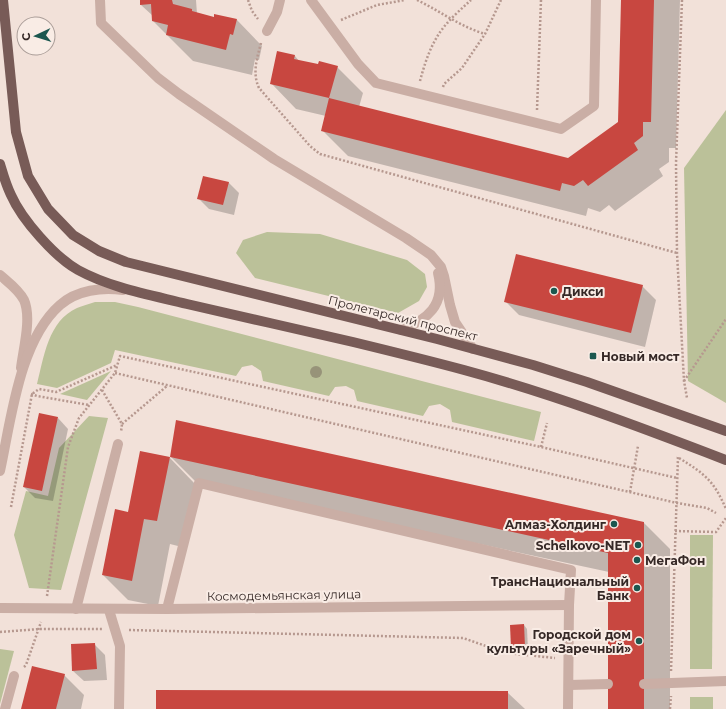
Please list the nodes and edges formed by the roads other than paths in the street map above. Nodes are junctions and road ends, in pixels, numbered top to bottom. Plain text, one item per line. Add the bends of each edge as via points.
1 (3, 0) edge
2 (100, 0) edge
3 (280, 0) edge
4 (311, 0) edge
5 (596, 0) edge
6 (267, 31) dead end
7 (0, 164) edge
8 (431, 255) junction
9 (3, 278) edge
10 (135, 291) junction
11 (401, 330) junction
12 (473, 349) junction
13 (20, 378) junction
14 (726, 431) edge
15 (118, 444) road end
16 (726, 460) edge
17 (0, 471) edge
18 (569, 605) junction
19 (0, 608) edge
20 (76, 609) junction
21 (167, 609) junction
22 (109, 610) junction
23 (14, 676) road end
24 (726, 681) edge
25 (608, 684) dead end
26 (644, 684) dead end
27 (569, 685) junction
28 (5, 709) edge
29 (119, 709) edge
30 (568, 709) edge

1 - 11 main road, Пролетарский проспект via 16,132 28,176 48,209 73,235 99,251 126,262
2 - 8 street via 101,23 158,78 263,151
3 - 6 street
4 - 5 street via 358,64 376,83 561,129 594,106
7 - 10 main road via 15,202 49,246 78,270
8 - 11 street via 439,275 436,305 424,319
8 - 12 street via 444,276 455,322
9 - 13 street via 24,300 26,327
10 - 13 street via 98,289 61,304 37,338
10 - 16 main road via 465,370 549,396
11 - 12 main road, Пролетарский проспект
12 - 14 main road, Пролетарский проспект via 587,382
13 - 17 street
15 - 20 street
18 - 21 street, Космодемьянская улица
18 - 21 street via 571,570 199,483
18 - 27 street
19 - 20 street, Космодемьянская улица
20 - 22 street, Космодемьянская улица
21 - 22 street, Космодемьянская улица
22 - 29 street via 120,646
23 - 28 street
24 - 26 street
25 - 27 street
27 - 30 street

